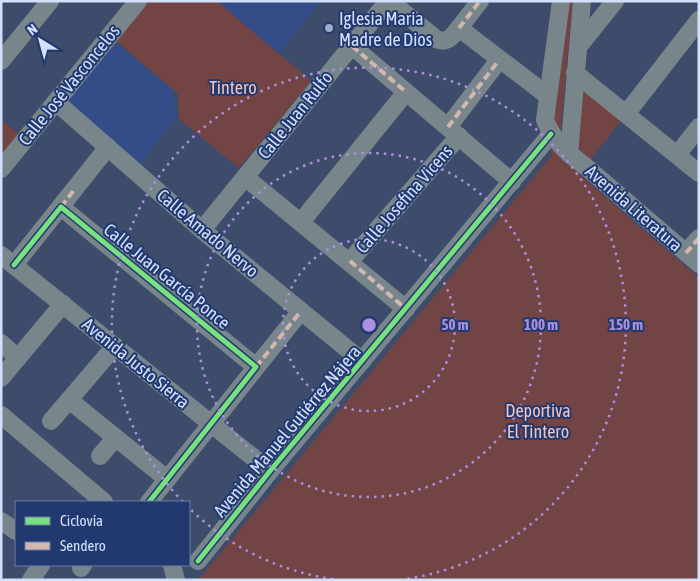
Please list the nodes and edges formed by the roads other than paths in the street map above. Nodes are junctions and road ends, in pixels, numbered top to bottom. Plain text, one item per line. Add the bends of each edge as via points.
1 (50, 1) edge
2 (138, 1) edge
3 (389, 1) edge
4 (480, 1) edge
5 (561, 1) edge
6 (582, 1) edge
7 (615, 1) edge
8 (699, 20) edge
9 (459, 28) junction
10 (352, 46) junction
11 (578, 47) junction
12 (499, 60) junction
13 (1, 61) edge
14 (575, 73) junction
15 (406, 92) junction
16 (548, 96) junction
17 (56, 102) junction
18 (626, 114) junction
19 (699, 128) edge
20 (453, 132) junction
21 (551, 134) junction
22 (108, 147) junction
23 (569, 154) junction
24 (677, 155) junction
25 (1, 169) edge
26 (699, 173) edge
27 (245, 177) junction
28 (512, 182) junction
29 (61, 207) junction
30 (301, 222) junction
31 (202, 230) junction
32 (699, 238) edge
33 (693, 258) edge
34 (8, 260) edge
35 (350, 261) junction
36 (63, 304) junction
37 (406, 309) junction
38 (301, 311) junction
39 (1, 343) edge
40 (115, 346) junction
41 (18, 358) junction
42 (362, 362) junction
43 (256, 367) junction
44 (1, 378) edge
45 (69, 400) junction
46 (1, 415) edge
47 (51, 421) dead end
48 (211, 424) junction
49 (115, 438) junction
50 (100, 456) dead end
51 (270, 471) junction
52 (167, 479) junction
53 (103, 501) edge
54 (150, 501) edge
55 (1, 521) edge
56 (15, 530) edge
57 (198, 561) dead end
58 (40, 566) edge
59 (31, 580) edge

1 - 13 street
2 - 17 street, Calle José Vasconcelos
3 - 9 street via 441,41 453,37
3 - 10 street, Calle Juan Rulfo
4 - 9 street
5 - 16 street
6 - 11 street, Avenida Literatura
7 - 11 street
8 - 18 street
9 - 12 street
10 - 15 street
10 - 27 street, Calle Juan Rulfo
11 - 14 street, Avenida Literatura
12 - 16 street
12 - 20 street, Calle Josefina Vicens
14 - 18 street
14 - 23 street, Avenida Literatura
15 - 20 street
15 - 30 street
16 - 21 street via 545,120
17 - 22 street, Calle Amado Nervo
17 - 25 street, Calle José Vasconcelos
18 - 24 street
19 - 24 street
20 - 28 street
20 - 35 street, Calle Josefina Vicens
21 - 23 street, Avenida Literatura
21 - 28 street, Avenida Manuel Gutiérrez Nájera
22 - 29 street
22 - 31 street, Calle Amado Nervo
23 - 33 street, Avenida Literatura
24 - 26 street
27 - 30 street
27 - 31 street, Calle Juan Rulfo
28 - 37 street, Avenida Manuel Gutiérrez Nájera
29 - 34 street
29 - 43 street, Calle Juan García Ponce
30 - 35 street
31 - 38 street, Calle Amado Nervo
32 - 33 street
34 - 36 street, Avenida Justo Sierra
35 - 37 street
36 - 40 street, Avenida Justo Sierra
36 - 41 street
37 - 42 street, Avenida Manuel Gutiérrez Nájera
38 - 42 street, Calle Amado Nervo
38 - 43 street
39 - 41 street
40 - 45 street
40 - 48 street, Avenida Justo Sierra
41 - 44 street
42 - 51 street, Avenida Manuel Gutiérrez Nájera
43 - 48 street
45 - 47 street
45 - 49 street
46 - 53 street
48 - 51 street, Avenida Justo Sierra
48 - 52 street
49 - 50 street
49 - 52 street
51 - 57 street, Avenida Manuel Gutiérrez Nájera
52 - 54 street
55 - 56 street
58 - 59 street

